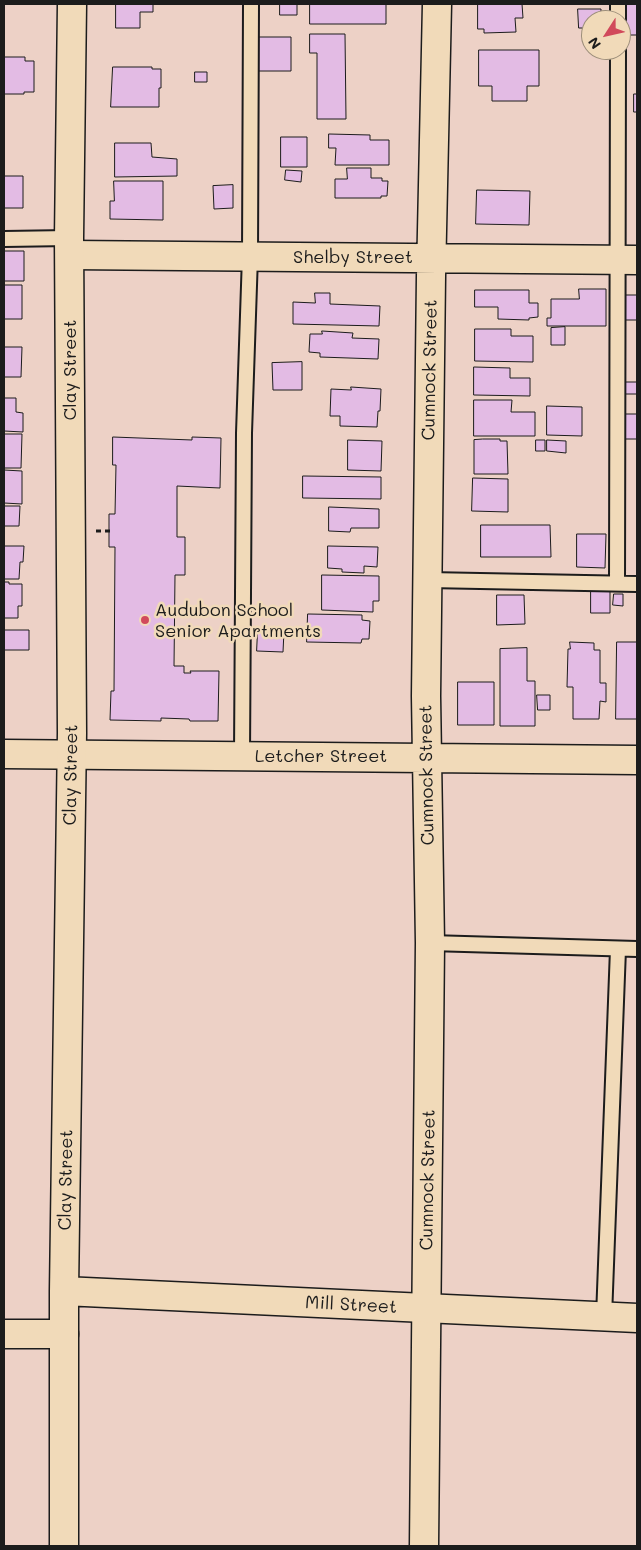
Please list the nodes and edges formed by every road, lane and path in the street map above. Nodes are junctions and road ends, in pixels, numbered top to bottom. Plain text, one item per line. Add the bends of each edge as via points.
1 (72, 4) edge
2 (251, 4) edge
3 (437, 4) edge
4 (618, 60) edge
5 (4, 240) edge
6 (70, 247) junction
7 (250, 256) junction
8 (432, 257) junction
9 (627, 259) edge
10 (90, 530) dead end
11 (112, 531) dead end
12 (428, 580) junction
13 (617, 583) junction
14 (637, 584) edge
15 (4, 754) edge
16 (71, 754) junction
17 (242, 756) junction
18 (426, 757) junction
19 (637, 760) edge
20 (430, 943) junction
21 (618, 949) junction
22 (637, 949) edge
23 (64, 1291) junction
24 (426, 1308) junction
25 (604, 1317) junction
26 (637, 1318) edge
27 (4, 1334) edge
28 (64, 1334) junction
29 (64, 1546) edge
30 (424, 1546) edge

1 - 6 street, Clay Street
2 - 7 lane
3 - 8 street, Cumnock Street
4 - 9 lane
5 - 6 lane
6 - 7 street, Shelby Street
6 - 16 street, Clay Street
7 - 8 street, Shelby Street
7 - 17 lane via 244,433
8 - 9 street, Shelby Street
8 - 12 street, Cumnock Street
9 - 13 lane
10 - 11 path
12 - 13 lane
12 - 18 street, Cumnock Street
13 - 14 lane
15 - 16 street, Letcher Street
16 - 17 street, Letcher Street
16 - 23 street, Clay Street
17 - 18 street, Letcher Street
18 - 19 street, Letcher Street
18 - 20 street, Cumnock Street
20 - 21 lane
20 - 24 street, Cumnock Street
21 - 22 lane
21 - 25 lane
23 - 24 street, Mill Street
23 - 28 street, Clay Street
24 - 25 street, Mill Street
24 - 30 street, Cumnock Street
25 - 26 street, Mill Street
27 - 28 street
28 - 29 street, Clay Street

